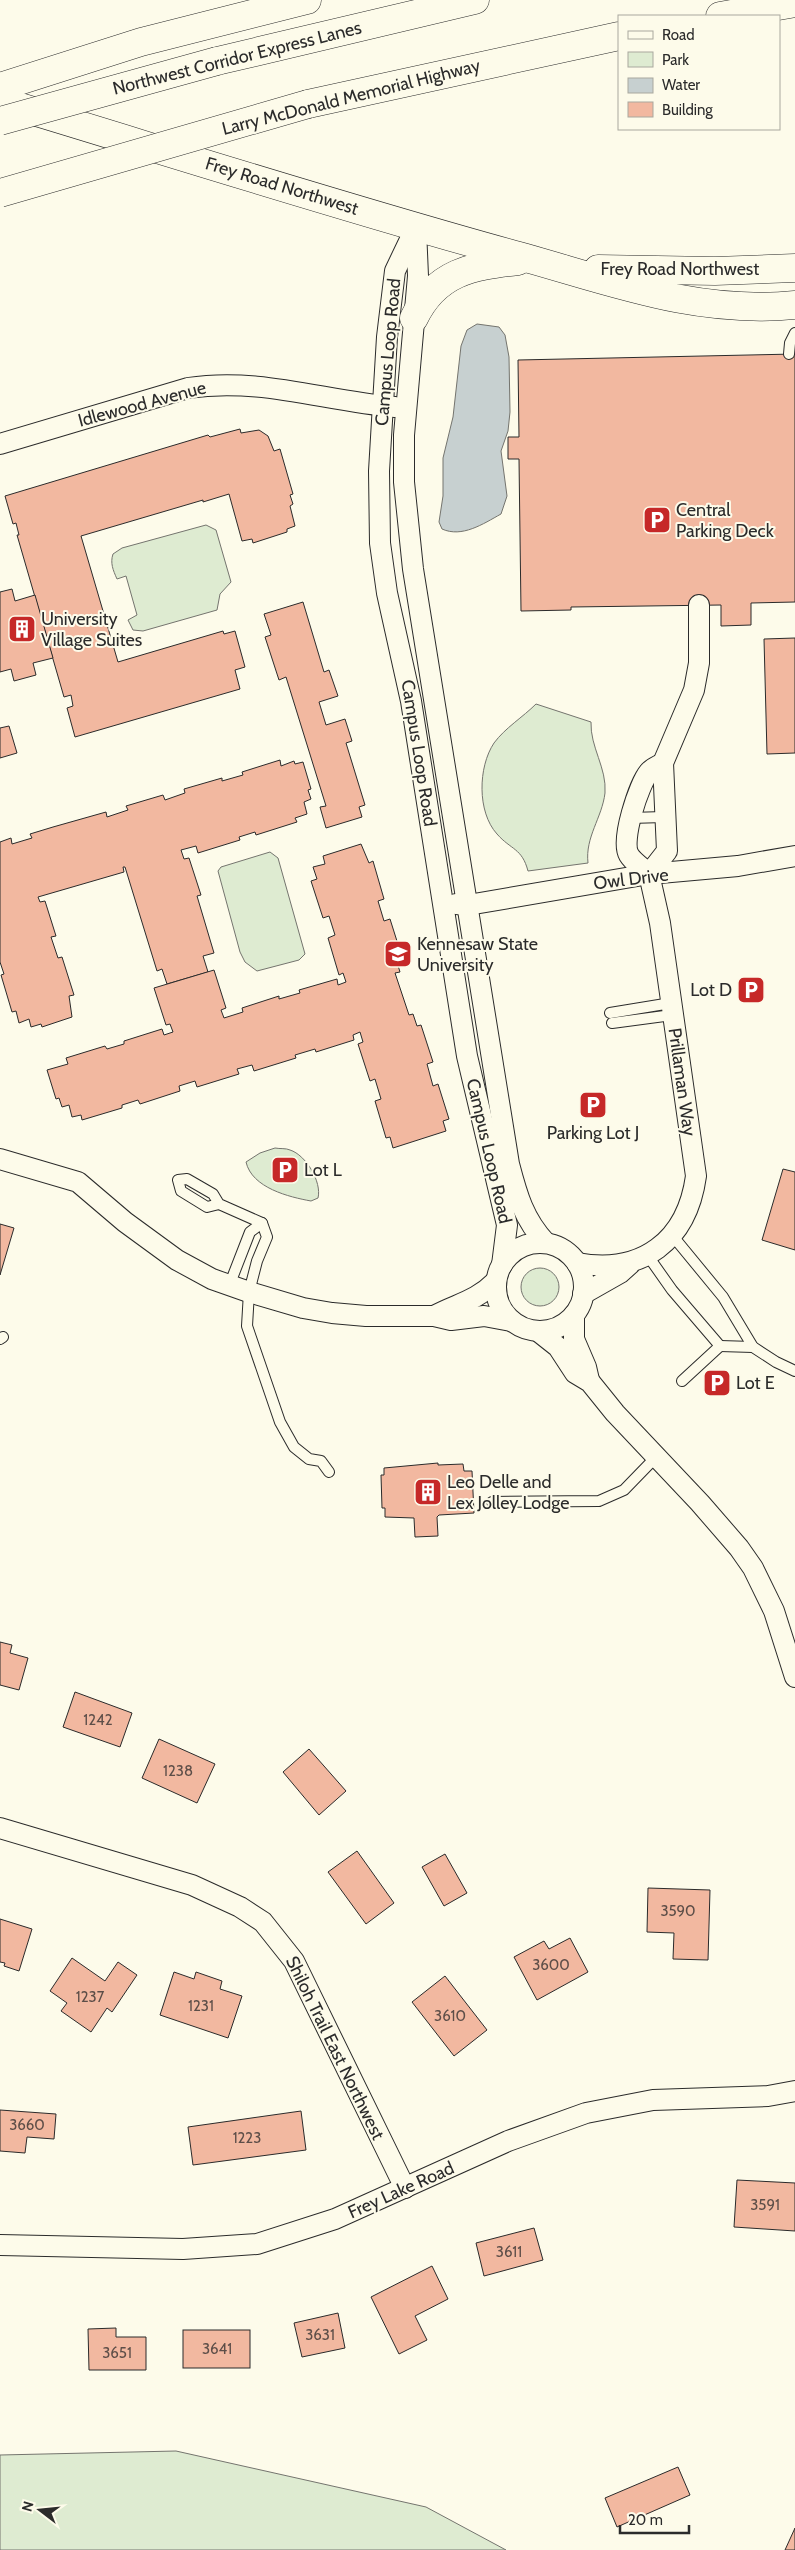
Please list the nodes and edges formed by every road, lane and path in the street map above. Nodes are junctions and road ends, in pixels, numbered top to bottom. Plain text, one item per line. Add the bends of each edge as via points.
1 (307, 0) edge
2 (475, 0) edge
3 (795, 3) edge
4 (726, 15) edge
5 (618, 36) edge
6 (0, 87) edge
7 (0, 101) edge
8 (0, 121) edge
9 (0, 193) edge
10 (416, 227) junction
11 (533, 260) junction
12 (564, 268) junction
13 (795, 268) edge
14 (795, 305) edge
15 (414, 318) junction
16 (795, 333) edge
17 (789, 354) dead end
18 (382, 406) junction
19 (405, 407) junction
20 (0, 444) edge
21 (699, 605) dead end
22 (662, 763) junction
23 (664, 817) junction
24 (630, 818) junction
25 (795, 856) edge
26 (649, 874) junction
27 (442, 898) junction
28 (468, 905) junction
29 (672, 1009) junction
30 (610, 1012) dead end
31 (612, 1023) dead end
32 (0, 1159) edge
33 (178, 1180) dead end
34 (262, 1224) junction
35 (672, 1235) junction
36 (546, 1243) junction
37 (648, 1256) junction
38 (577, 1263) junction
39 (630, 1264) junction
40 (499, 1272) junction
41 (229, 1286) junction
42 (249, 1292) junction
43 (583, 1294) junction
44 (574, 1315) junction
45 (434, 1316) junction
46 (511, 1321) junction
47 (539, 1332) junction
48 (720, 1346) junction
49 (753, 1347) junction
50 (795, 1371) edge
51 (682, 1381) dead end
52 (590, 1382) junction
53 (656, 1457) junction
54 (329, 1472) dead end
55 (492, 1502) dead end
56 (795, 1677) edge
57 (0, 1828) edge
58 (795, 2090) edge
59 (405, 2188) junction
60 (0, 2245) edge

1 - 6 main road via 141,42
2 - 8 main road, Northwest Corridor Express Lanes, bridge via 218,61
3 - 4 main road
5 - 9 main road, Larry McDonald Memorial Highway, bridge via 308,104
7 - 10 main road, Frey Road Northwest
10 - 11 main road, Frey Road Northwest
10 - 15 street, Campus Loop Road via 418,276
10 - 18 street, Campus Loop Road via 395,272
11 - 12 main road, Frey Road Northwest
11 - 15 main road via 490,264 458,272 432,292
12 - 13 main road, Frey Road Northwest via 715,271
12 - 14 main road, Frey Road Northwest via 645,293 710,306 772,308
15 - 19 street, Campus Loop Road
16 - 17 lane
18 - 19 street, Idlewood Avenue
18 - 20 street, Idlewood Avenue via 274,387 208,385 188,388
18 - 27 street, Campus Loop Road via 379,471 383,568 411,702
19 - 28 street, Campus Loop Road via 404,482 413,570
21 - 22 street via 699,663 694,690
22 - 23 street
22 - 24 street via 650,771
23 - 24 lane
23 - 26 street via 667,851
24 - 26 street via 628,855
25 - 26 street, Owl Drive via 738,866
26 - 28 street, Owl Drive
26 - 29 street, Prillaman Way via 660,923
27 - 28 street
27 - 40 street, Campus Loop Road via 469,1064 507,1225
28 - 36 street, Campus Loop Road via 509,1164 522,1209
29 - 30 lane
29 - 31 lane
29 - 35 street, Prillaman Way via 696,1176 690,1201
32 - 41 street via 78,1182 159,1248 195,1271
33 - 34 lane via 181,1191 207,1207 219,1204
34 - 41 lane via 250,1232
34 - 42 lane via 267,1237
35 - 37 street, Prillaman Way
35 - 49 lane via 723,1297
36 - 38 street via 558,1247
36 - 40 street via 520,1248
37 - 39 street, Prillaman Way
37 - 48 lane
38 - 39 street, Prillaman Way via 590,1266
38 - 43 street via 584,1283
39 - 43 street, Prillaman Way
40 - 45 street via 470,1301
40 - 46 street via 498,1303
41 - 42 street
42 - 45 street via 332,1313
42 - 54 lane via 246,1326 280,1422 294,1447 309,1459 321,1461
43 - 44 street
44 - 47 street via 559,1327
44 - 52 street via 574,1339
45 - 46 street via 450,1320 496,1317
46 - 47 street
47 - 52 street via 558,1347 575,1373
48 - 49 lane
48 - 51 lane
49 - 50 lane
52 - 53 street
53 - 55 lane via 624,1490 599,1501
53 - 56 street via 729,1536 753,1568 774,1611
57 - 59 street, Shiloh Trail East Northwest via 192,1885 240,1907 263,1922 294,1961
58 - 59 street, Frey Lake Road via 768,2096 653,2100 586,2113 508,2141
59 - 60 street, Frey Lake Road via 335,2220 257,2244 183,2249

